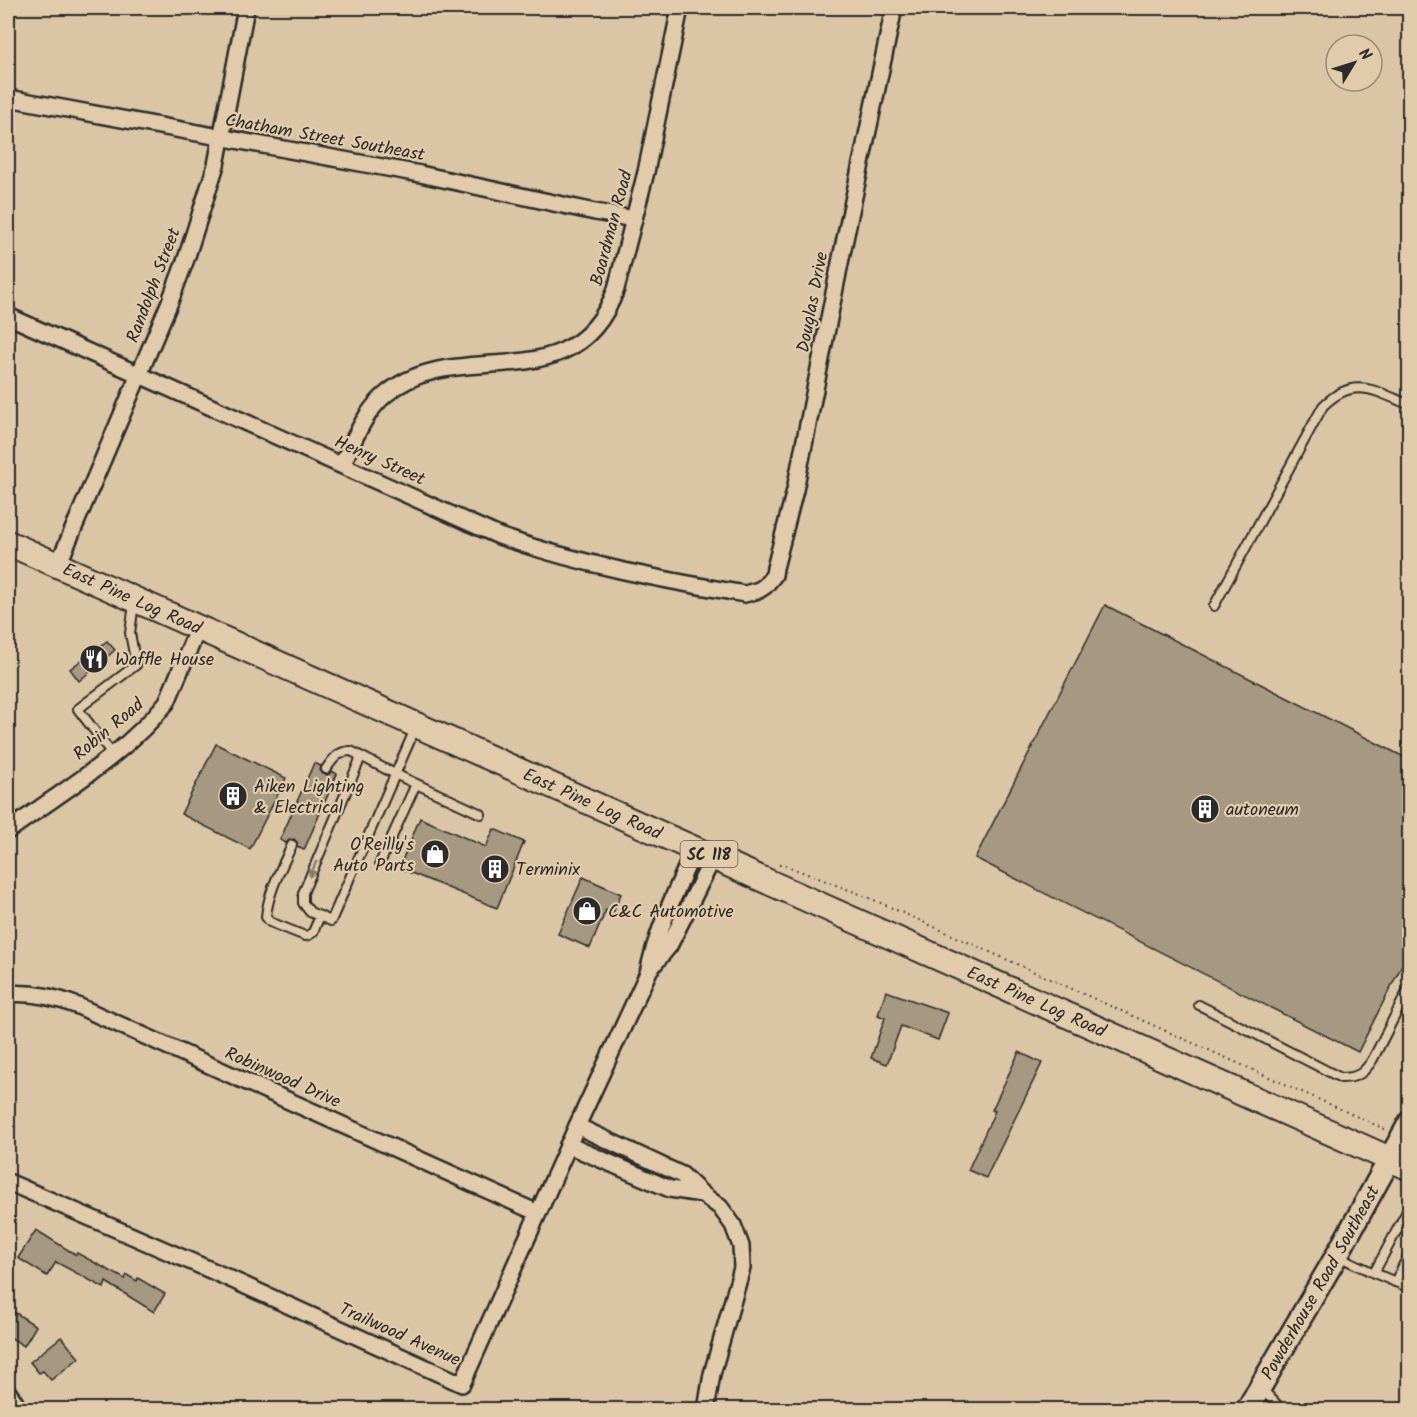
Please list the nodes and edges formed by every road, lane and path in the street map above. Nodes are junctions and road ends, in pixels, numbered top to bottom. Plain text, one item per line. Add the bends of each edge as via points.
1 (246, 8) edge
2 (680, 8) edge
3 (894, 8) edge
4 (8, 98) edge
5 (221, 138) junction
6 (634, 219) junction
7 (8, 315) edge
8 (138, 373) junction
9 (1410, 405) edge
10 (342, 465) junction
11 (8, 543) edge
12 (58, 565) junction
13 (752, 593) joint
14 (135, 599) junction
15 (1214, 606) dead end
16 (198, 628) junction
17 (417, 724) junction
18 (113, 755) junction
19 (362, 758) junction
20 (326, 769) dead end
21 (395, 774) junction
22 (416, 784) junction
23 (481, 814) dead end
24 (8, 831) edge
25 (292, 845) dead end
26 (705, 852) junction
27 (380, 863) dead end
28 (773, 866) dead end
29 (320, 916) junction
30 (648, 973) junction
31 (1410, 986) edge
32 (8, 994) edge
33 (1199, 1005) dead end
34 (577, 1126) junction
35 (1406, 1129) edge
36 (568, 1145) junction
37 (1400, 1163) edge
38 (8, 1182) edge
39 (702, 1194) junction
40 (538, 1213) junction
41 (1410, 1214) edge
42 (1337, 1255) junction
43 (1408, 1256) edge
44 (1374, 1273) junction
45 (1395, 1282) junction
46 (1410, 1288) edge
47 (1260, 1388) junction
48 (8, 1392) edge
49 (21, 1410) edge
50 (706, 1410) edge
51 (1247, 1410) edge
52 (1282, 1410) edge

1 - 5 street, Randolph Street
2 - 6 street, Boardman Road
3 - 13 street, Douglas Drive via 795,490 774,575
4 - 5 street, Chatham Street Southeast
5 - 6 street, Chatham Street Southeast
5 - 8 street, Randolph Street via 186,259
6 - 10 street, Boardman Road via 612,301 588,334 567,349 542,359 433,372 402,382 366,416
7 - 8 street, Henry Street
8 - 10 street, Henry Street
8 - 12 street, Randolph Street
9 - 15 lane via 1369,389 1350,388 1335,394 1323,406
10 - 13 street, Henry Street via 528,546 635,574
11 - 12 main road, East Pine Log Road / SC 118
12 - 14 main road, East Pine Log Road / SC 118
14 - 16 main road, East Pine Log Road / SC 118
14 - 18 lane via 130,633 136,665 78,709
16 - 17 main road, East Pine Log Road / SC 118
16 - 18 street, Robin Road via 167,702
17 - 21 lane
17 - 26 main road, East Pine Log Road / SC 118
18 - 24 street, Robin Road
19 - 20 lane via 343,751
19 - 21 lane
19 -> 29 lane via 303,893 303,903
21 - 22 lane
21 - 29 lane via 331,921
22 - 23 lane
22 - 27 lane
25 - 29 lane via 266,917 305,936 313,932
26 - 30 street, Trailwood Avenue via 669,946
26 - 30 street, Trailwood Avenue via 668,909
26 - 37 main road, East Pine Log Road / SC 118
28 - 35 path via 784,865 843,886
30 - 34 street, Trailwood Avenue
31 - 33 lane via 1366,1071 1354,1078 1341,1078
32 - 40 street, Robinwood Drive via 36,994 72,1003
34 - 36 street, Trailwood Avenue
34 - 39 street via 682,1175
35 - 37 street, Powderhouse Road Southeast
36 - 39 street via 670,1190
36 - 40 street, Trailwood Avenue
37 - 42 street, Powderhouse Road Southeast
38 - 40 street, Trailwood Avenue via 462,1384
39 - 50 street via 728,1215 738,1235 742,1257 711,1374
41 - 44 lane via 1406,1213
42 - 44 lane
42 - 47 street, Powderhouse Road Southeast
43 - 45 lane
44 - 45 lane
45 - 46 lane
47 - 51 street, Powderhouse Road Southeast
47 - 52 lane
48 - 49 street

